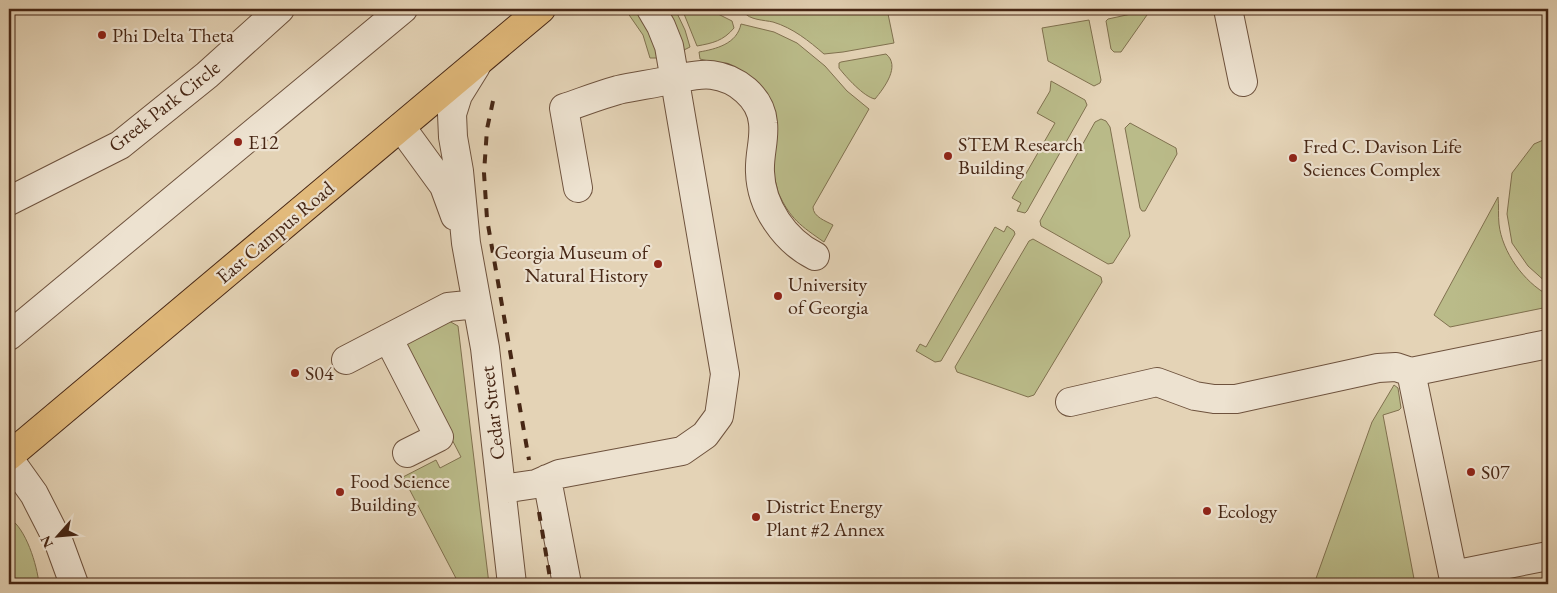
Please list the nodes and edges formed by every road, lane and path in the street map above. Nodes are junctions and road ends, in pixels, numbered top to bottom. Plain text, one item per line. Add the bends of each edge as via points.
1 (280, 9) edge
2 (402, 9) edge
3 (541, 9) edge
4 (651, 9) edge
5 (1228, 9) edge
6 (479, 62) junction
7 (675, 80) junction
8 (1243, 82) dead end
9 (402, 127) junction
10 (578, 188) dead end
11 (9, 201) edge
12 (466, 243) junction
13 (816, 256) dead end
14 (477, 304) junction
15 (9, 336) edge
16 (388, 338) junction
17 (1548, 344) edge
18 (346, 360) dead end
19 (1411, 372) junction
20 (1070, 402) dead end
21 (407, 453) dead end
22 (9, 457) edge
23 (547, 479) junction
24 (502, 489) junction
25 (1548, 556) edge
26 (1454, 580) edge
27 (74, 584) edge
28 (512, 584) edge
29 (567, 584) edge

1 - 11 street, Greek Park Circle via 207,75 120,145
2 - 15 street
3 - 6 main road, East Campus Road
4 - 7 street via 669,46
5 - 8 street
6 - 9 main road, East Campus Road
6 - 12 street, Cedar Street via 458,95 452,114
7 - 10 street via 619,90 564,108
7 - 13 street via 712,75 724,77 746,90 760,110 763,122 760,171 766,204 796,243
7 - 23 street via 725,374 719,416 705,435 682,451
9 - 12 street, Cedar Street via 444,186
9 - 22 main road, East Campus Road
12 - 14 street, Cedar Street
14 - 16 street via 448,307
14 - 24 street, Cedar Street
16 - 18 street
16 - 21 street via 438,437
17 - 19 street
19 - 20 street via 1396,367 1378,368 1228,399 1195,396 1157,382
19 - 26 street
22 - 27 street via 34,494 59,543
23 - 24 street
23 - 29 street
24 - 28 street, Cedar Street
25 - 26 street

